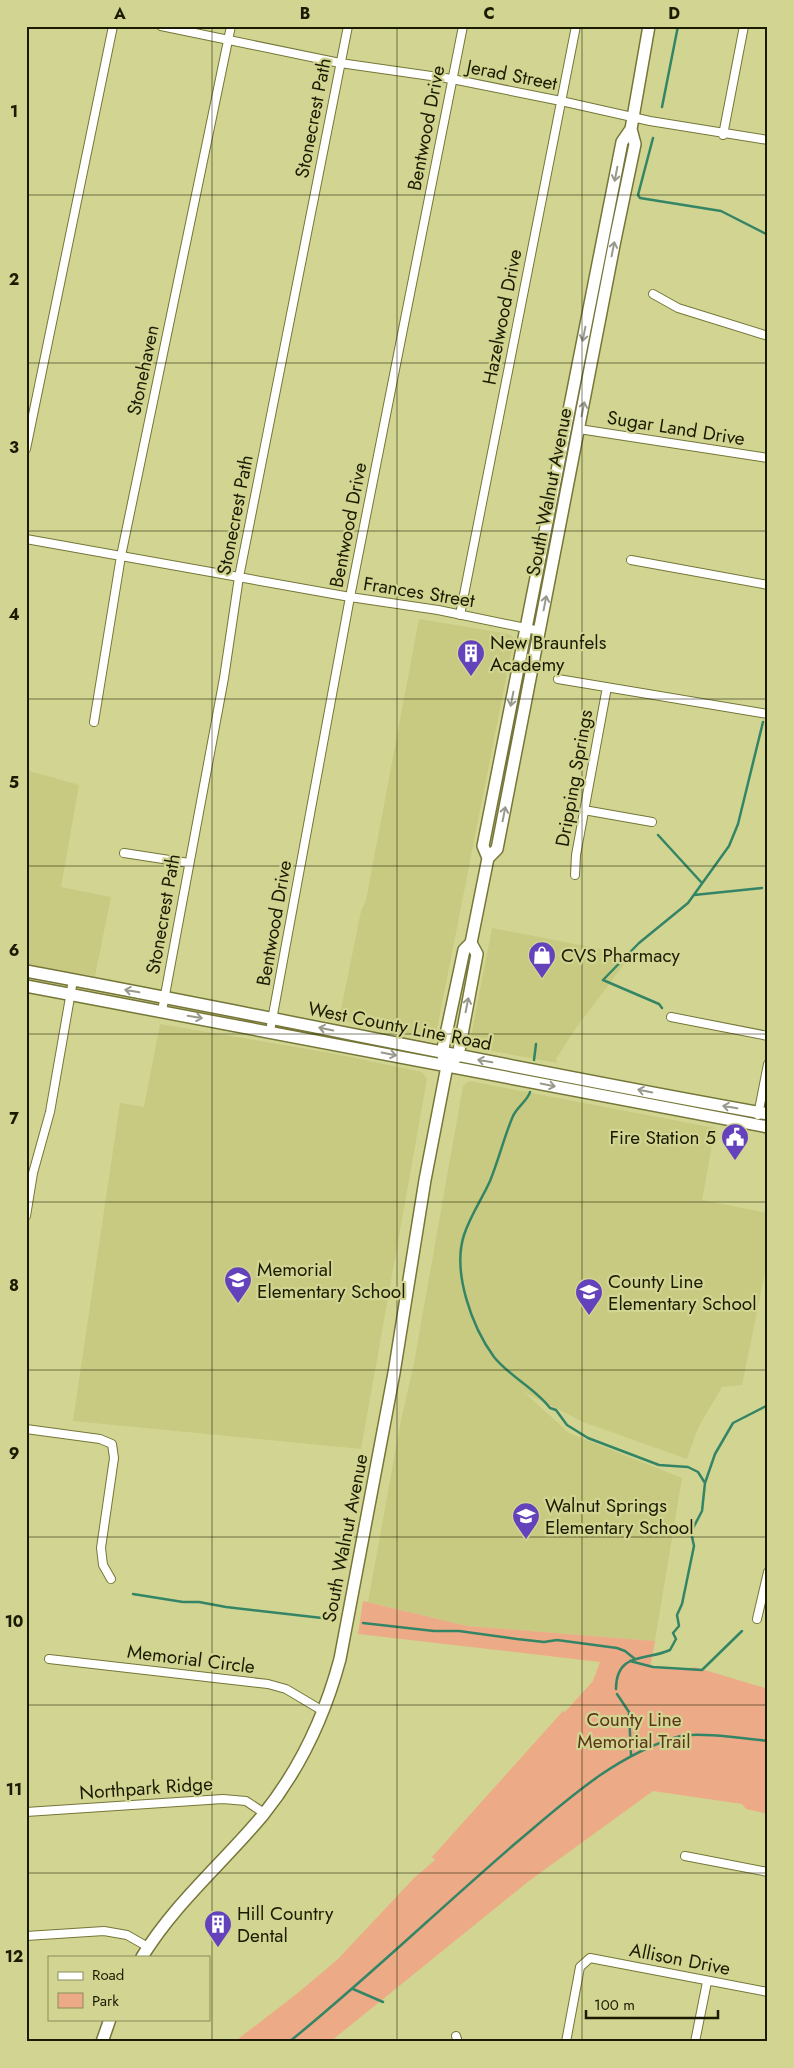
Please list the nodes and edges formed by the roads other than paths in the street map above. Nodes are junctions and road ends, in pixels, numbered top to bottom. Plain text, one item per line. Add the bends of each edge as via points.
1 (113, 26) edge
2 (161, 26) edge
3 (231, 26) edge
4 (348, 26) edge
5 (463, 26) edge
6 (576, 26) edge
7 (649, 26) edge
8 (744, 26) edge
9 (228, 40) junction
10 (340, 63) junction
11 (452, 79) junction
12 (561, 101) junction
13 (632, 123) junction
14 (723, 135) junction
15 (768, 140) edge
16 (653, 294) dead end
17 (768, 336) edge
18 (579, 429) junction
19 (26, 448) edge
20 (768, 458) edge
21 (26, 539) edge
22 (121, 556) junction
23 (630, 560) dead end
24 (239, 577) junction
25 (768, 585) edge
26 (350, 597) junction
27 (460, 615) junction
28 (526, 627) junction
29 (540, 631) junction
30 (558, 679) dead end
31 (606, 687) junction
32 (768, 714) edge
33 (94, 722) dead end
34 (584, 810) junction
35 (652, 822) dead end
36 (124, 853) dead end
37 (488, 858) junction
38 (189, 864) junction
39 (575, 875) dead end
40 (471, 943) junction
41 (26, 971) edge
42 (73, 980) junction
43 (26, 986) edge
44 (70, 994) junction
45 (165, 997) junction
46 (162, 1011) junction
47 (671, 1017) dead end
48 (272, 1018) junction
49 (270, 1031) junction
50 (768, 1036) edge
51 (442, 1054) junction
52 (458, 1056) junction
53 (768, 1064) edge
54 (447, 1066) junction
55 (763, 1113) edge
56 (762, 1126) edge
57 (29, 1172) edge
58 (26, 1216) edge
59 (26, 1429) edge
60 (768, 1572) edge
61 (111, 1579) dead end
62 (758, 1619) dead end
63 (48, 1659) dead end
64 (323, 1711) junction
65 (26, 1812) edge
66 (264, 1813) junction
67 (686, 1856) dead end
68 (768, 1872) edge
69 (26, 1936) edge
70 (145, 1952) edge
71 (707, 1982) junction
72 (768, 1992) edge
73 (110, 2020) edge
74 (102, 2042) edge
75 (566, 2042) edge
76 (695, 2042) edge

1 - 19 street
2 - 9 street, Jerad Street
3 - 9 street, Stonehaven
4 - 10 street, Stonecrest Path
5 - 11 street, Bentwood Drive
6 - 12 street, Hazelwood Drive
7 - 13 street, South Walnut Avenue
8 - 14 street
9 - 10 street, Jerad Street
9 - 22 street, Stonehaven
10 - 11 street, Jerad Street
10 - 24 street, Stonecrest Path
11 - 12 street, Jerad Street
11 - 26 street, Bentwood Drive
12 - 13 street, Jerad Street
12 - 27 street, Hazelwood Drive
13 - 14 street, Jerad Street
18 -> 13 street, South Walnut Avenue via 635,144
13 -> 28 street, South Walnut Avenue via 622,142
14 - 15 street, Jerad Street
16 - 17 street via 678,308
18 - 20 street, Sugar Land Drive
29 -> 18 street, South Walnut Avenue
21 - 22 street, Frances Street
22 - 24 street, Frances Street
22 - 33 street, Stonehaven
23 - 25 street
24 - 26 street, Frances Street
24 - 38 street, Stonecrest Path via 224,678
26 - 27 street, Frances Street
26 - 48 street, Bentwood Drive
27 - 28 street, Frances Street
28 - 29 street, Frances Street
28 -> 37 street, South Walnut Avenue via 484,846
37 -> 29 street, South Walnut Avenue via 497,849
30 - 31 street
31 - 32 street
31 - 34 street, Dripping Springs
34 - 35 street
34 - 39 street, Dripping Springs
36 - 38 street
37 - 40 street, South Walnut Avenue
38 - 45 street, Stonecrest Path
40 - 51 street, South Walnut Avenue via 464,950
52 -> 40 street, South Walnut Avenue via 477,954
41 - 42 street, West County Line Road
42 - 44 street
45 -> 42 street, West County Line Road
43 - 44 street, West County Line Road
44 - 46 street, West County Line Road
44 - 57 street via 50,1112
45 - 46 street, Stonecrest Path
45 - 48 street, West County Line Road
46 -> 49 street, West County Line Road
47 - 50 street
48 - 49 street, Bentwood Drive
51 -> 48 street, West County Line Road
49 -> 54 street, West County Line Road
51 - 52 street, West County Line Road
51 - 54 street
52 - 54 street
55 -> 52 street, West County Line Road
53 - 55 street
54 -> 56 street, West County Line Road
54 - 64 street, South Walnut Avenue via 340,1659
55 - 56 street
57 - 58 street
59 - 61 street via 100,1439 112,1444 114,1458 100,1548 103,1565
60 - 62 street
63 - 64 street, Memorial Circle via 268,1684 286,1689
64 - 66 street, South Walnut Avenue via 303,1754
65 - 66 street, Northpark Ridge via 223,1799 246,1801
66 - 70 street, South Walnut Avenue via 178,1906
67 - 68 street
69 - 70 street via 104,1931 127,1935
71 - 72 street, Allison Drive
71 - 75 street, Allison Drive via 600,1959 586,1960 579,1971
71 - 76 street
73 - 74 street

